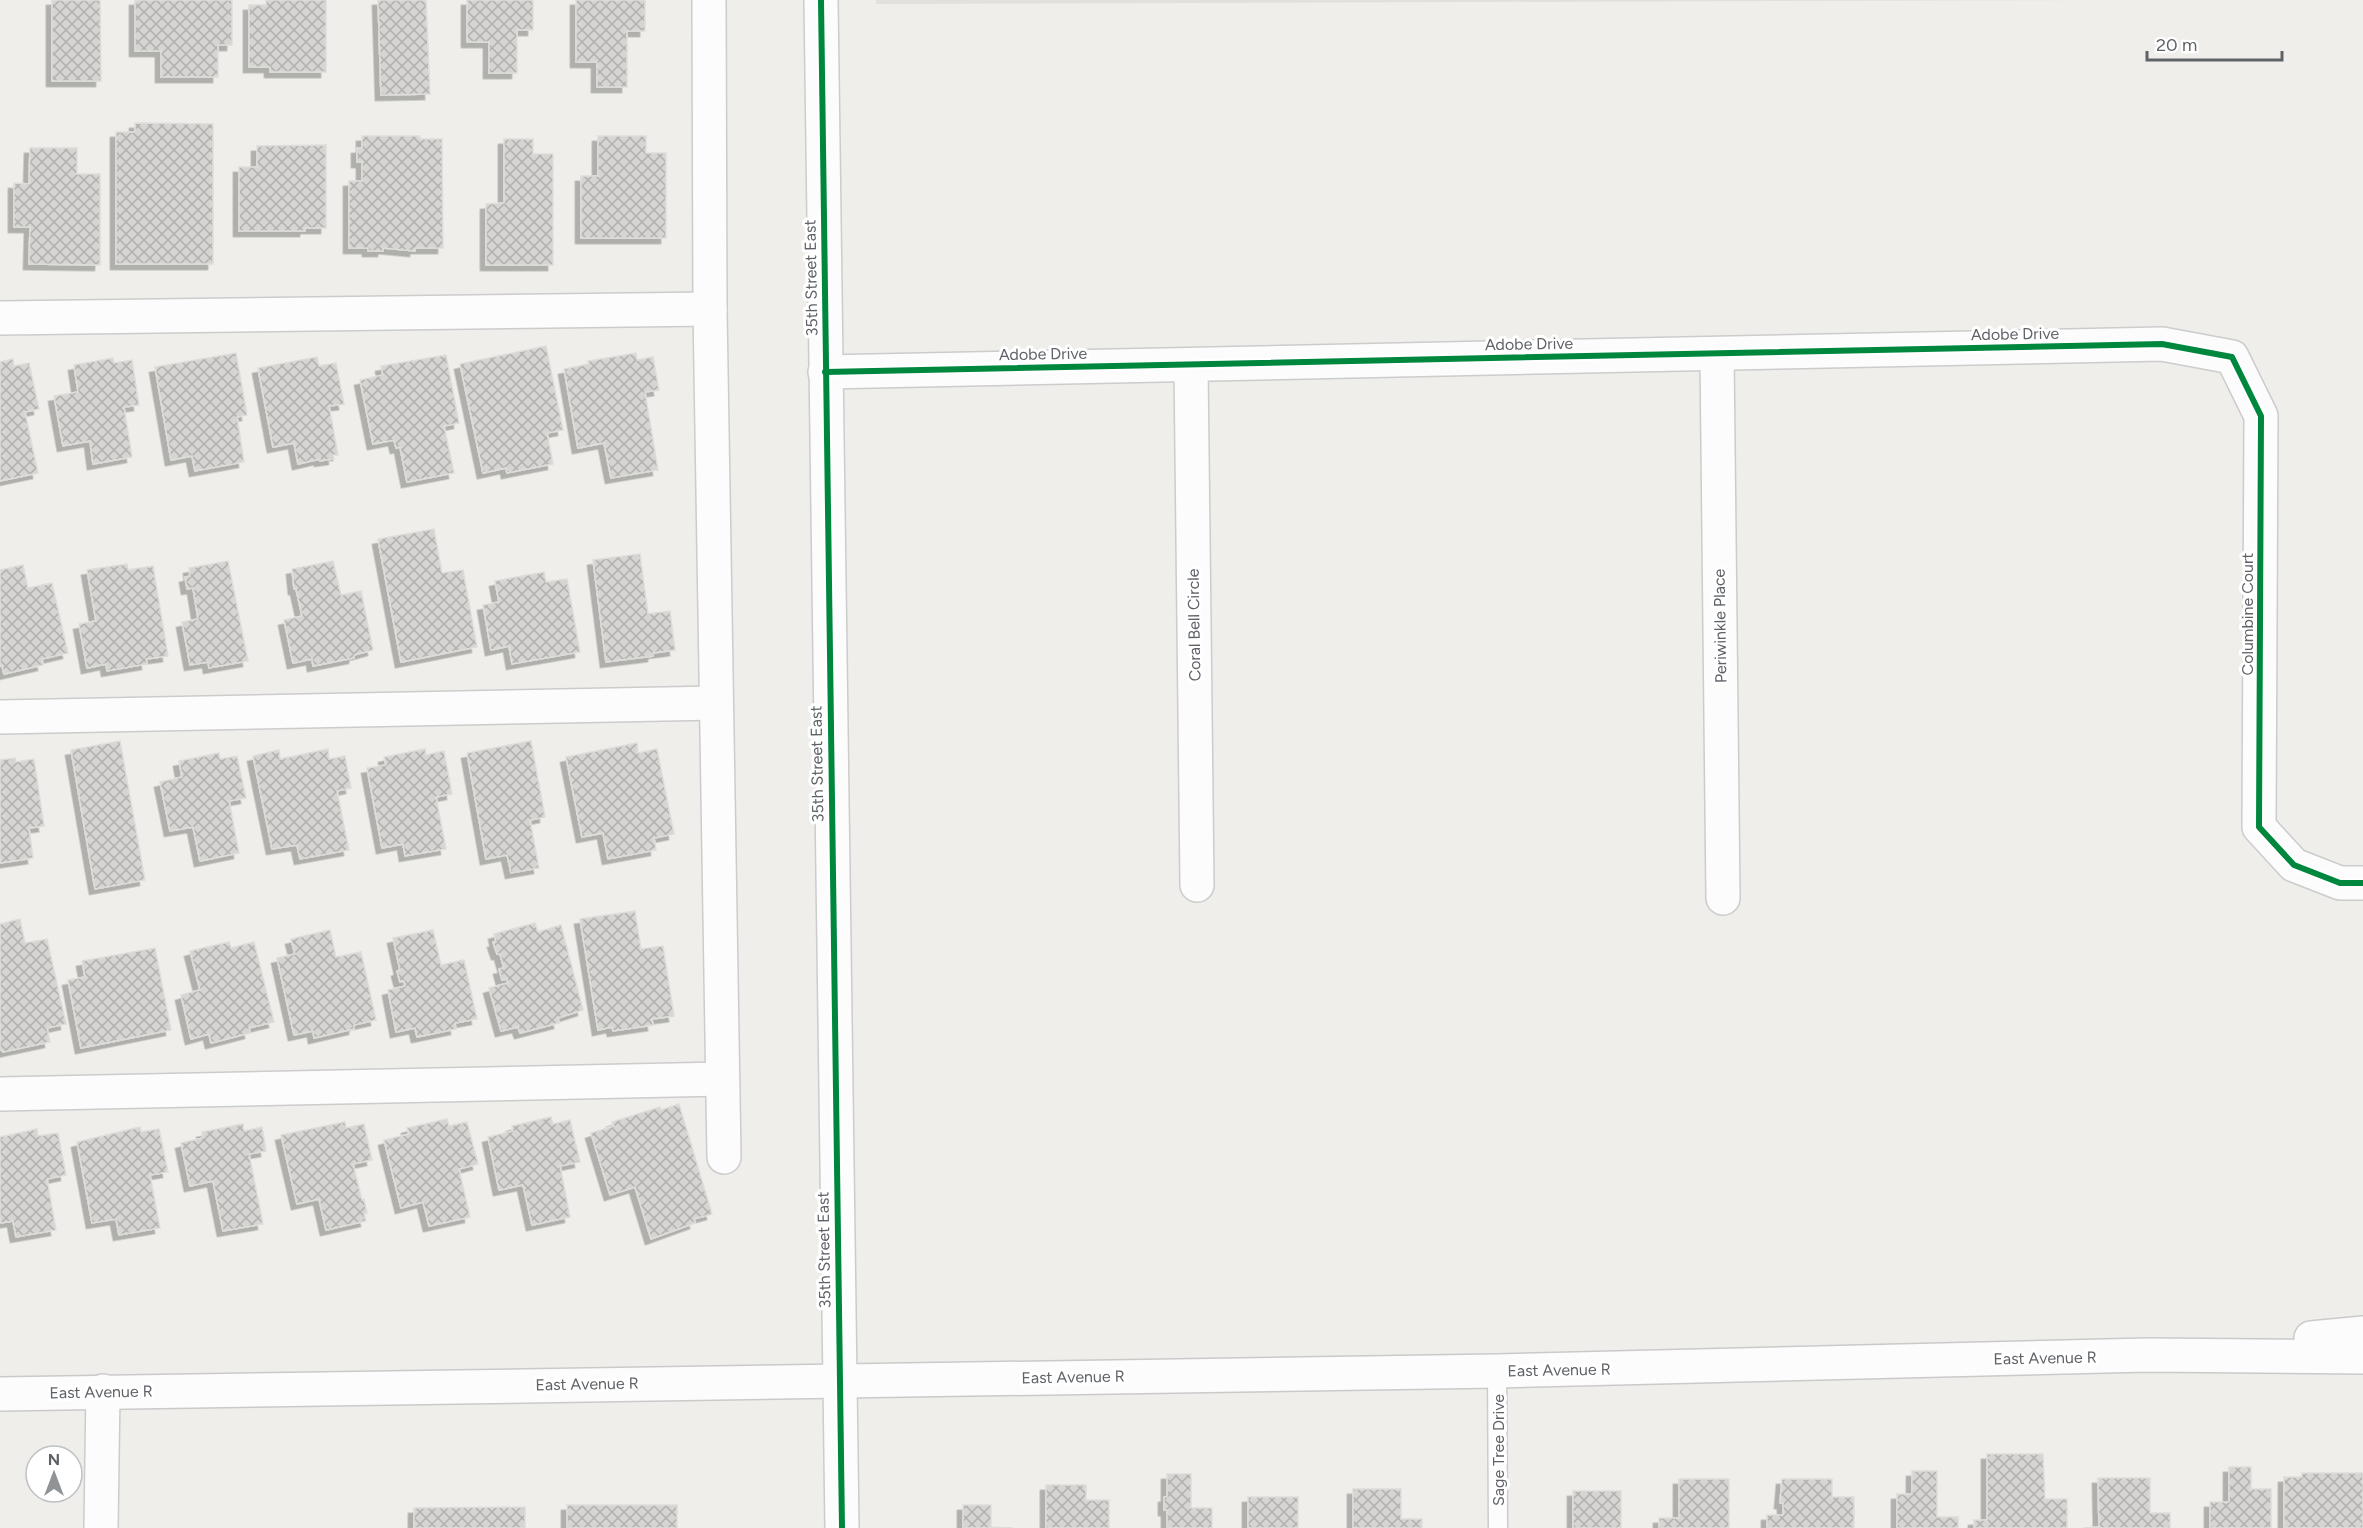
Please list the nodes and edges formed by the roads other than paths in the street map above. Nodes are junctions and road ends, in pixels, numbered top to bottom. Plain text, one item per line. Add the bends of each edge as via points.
1 (709, 0) edge
2 (821, 0) edge
3 (710, 309) junction
4 (0, 318) edge
5 (1717, 354) junction
6 (2232, 357) joint
7 (1191, 365) junction
8 (825, 372) junction
9 (716, 703) junction
10 (0, 717) edge
11 (2363, 883) edge
12 (1197, 885) dead end
13 (1723, 898) dead end
14 (722, 1079) junction
15 (0, 1094) edge
16 (724, 1157) dead end
17 (2363, 1333) edge
18 (2147, 1355) junction
19 (2363, 1357) edge
20 (1497, 1371) junction
21 (840, 1381) junction
22 (103, 1391) junction
23 (0, 1394) edge
24 (101, 1528) edge
25 (842, 1528) edge
26 (1498, 1528) edge

1 - 3 street
2 - 8 street, 35th Street East
3 - 4 street
3 - 9 street
5 - 6 street, Adobe Drive via 2162,344
5 - 7 street, Adobe Drive
5 - 13 street, Periwinkle Place
6 - 11 street, Columbine Court via 2261,417 2259,827 2294,866 2340,883
7 - 8 street, Adobe Drive
7 - 12 street, Coral Bell Circle
8 - 21 street, 35th Street East
9 - 10 street
9 - 14 street
14 - 15 street
14 - 16 street
17 - 18 street, East Avenue R
18 - 19 street, East Avenue R
18 - 20 street, East Avenue R
20 - 21 street, East Avenue R
20 - 26 lane, Sage Tree Drive
21 - 22 street, East Avenue R
21 - 25 street, 35th Street East
22 - 23 street, East Avenue R
22 - 24 street

